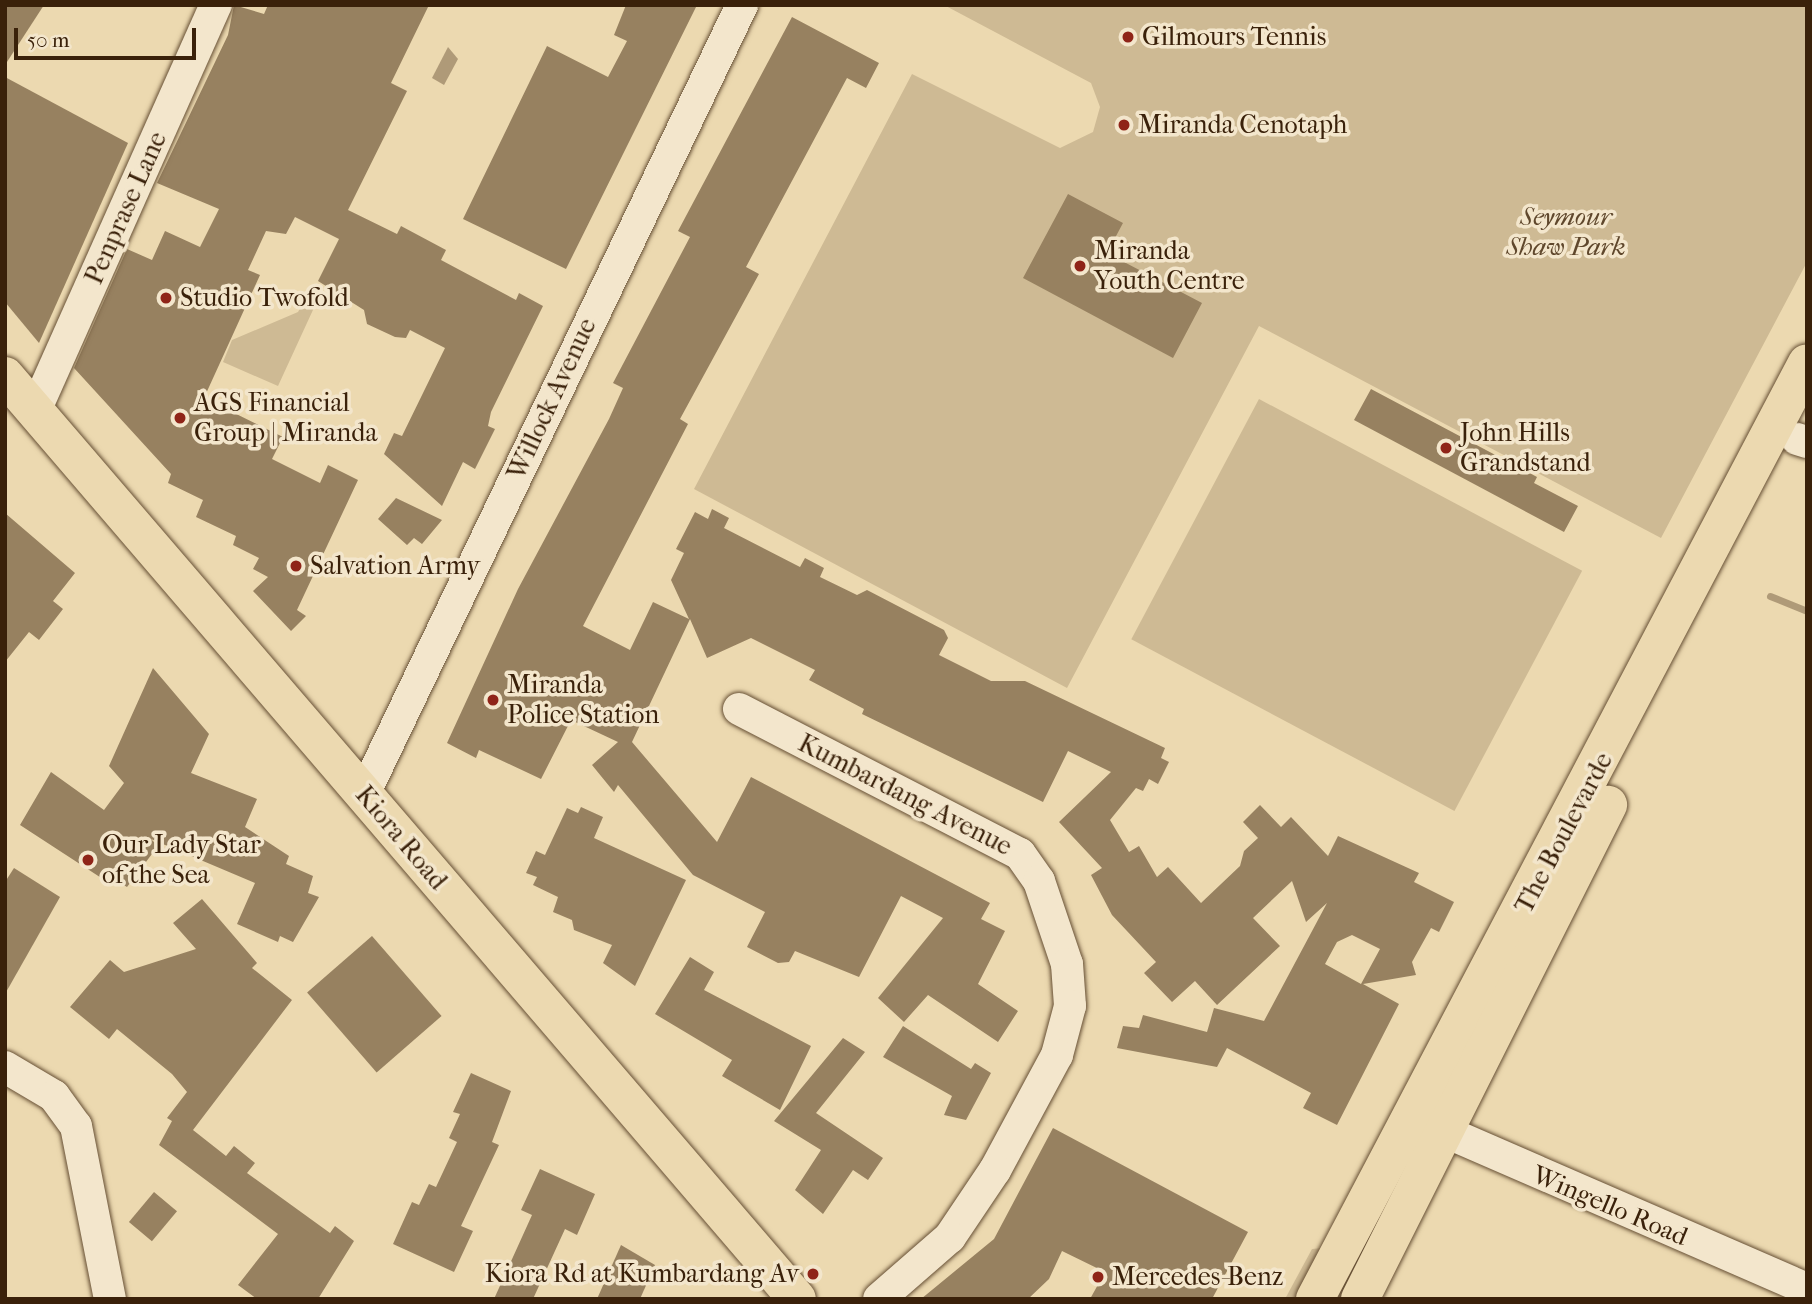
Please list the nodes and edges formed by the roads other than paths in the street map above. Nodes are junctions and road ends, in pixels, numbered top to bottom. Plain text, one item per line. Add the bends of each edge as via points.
1 (216, 5) edge
2 (742, 5) edge
3 (1807, 363) edge
4 (5, 376) edge
5 (35, 411) junction
6 (1803, 434) edge
7 (739, 709) dead end
8 (364, 794) junction
9 (5, 1067) edge
10 (1430, 1126) junction
11 (1807, 1289) edge
12 (110, 1299) edge
13 (797, 1299) edge
14 (879, 1299) edge
15 (1315, 1299) edge
16 (1360, 1299) edge

1 - 5 street, Penprase Lane
2 - 8 street, Willock Avenue
3 - 10 main road, The Boulevarde
4 - 5 main road, Kiora Road
5 - 8 main road, Kiora Road
6 - 10 main road, The Boulevarde
7 - 14 street, Kumbardang Avenue via 1020,854 1039,881 1067,964 1070,1006 1057,1055 995,1170 950,1237
8 - 13 main road, Kiora Road
9 - 12 street via 54,1096 76,1126
10 - 11 street, Wingello Road
10 - 15 main road, The Boulevarde
10 - 16 main road, The Boulevarde

